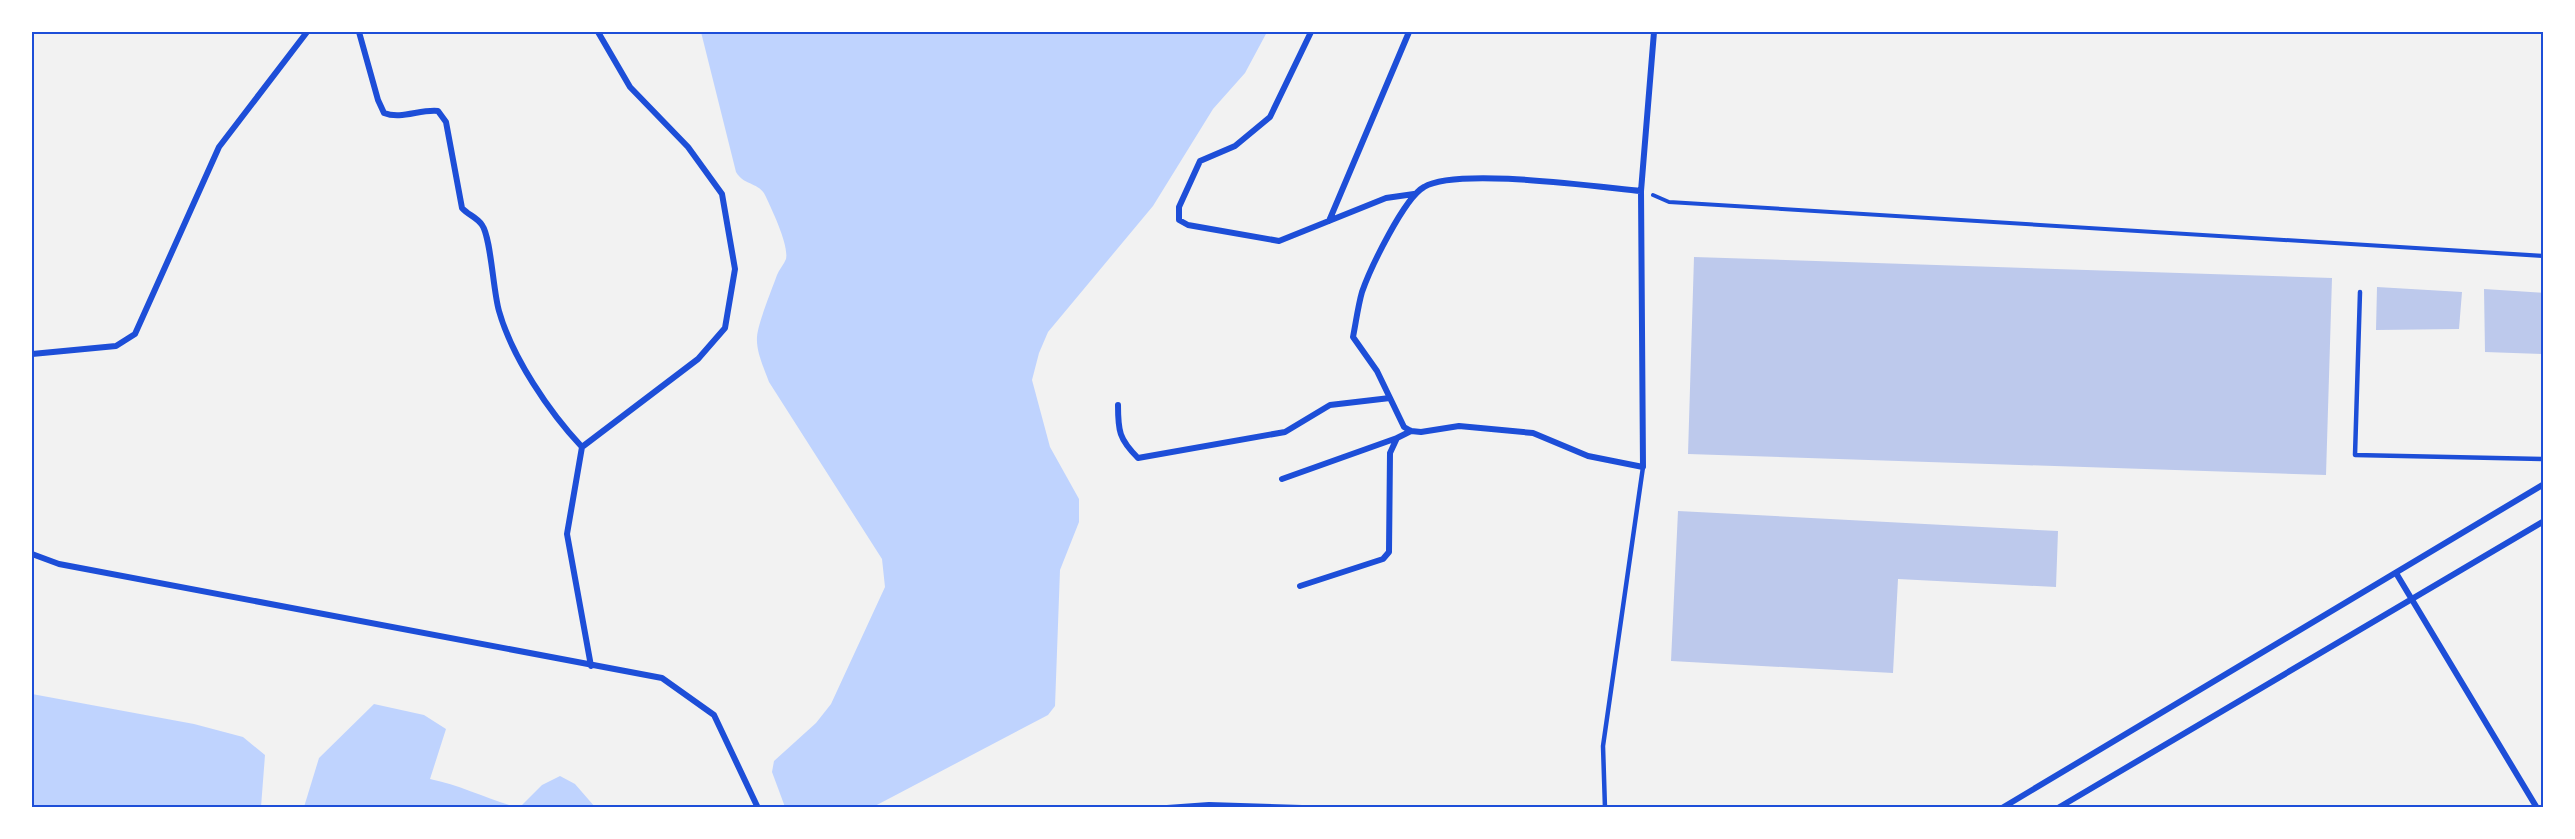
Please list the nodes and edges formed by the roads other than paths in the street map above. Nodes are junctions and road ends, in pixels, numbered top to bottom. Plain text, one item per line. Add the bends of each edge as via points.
1 (308, 32) edge
2 (359, 32) edge
3 (598, 32) edge
4 (1311, 32) edge
5 (1409, 32) edge
6 (1654, 32) edge
7 (1641, 191) junction
8 (1414, 194) junction
9 (1329, 221) junction
10 (2360, 292) dead end
11 (32, 354) edge
12 (1390, 398) junction
13 (1118, 405) dead end
14 (1411, 431) junction
15 (1397, 438) junction
16 (582, 447) junction
17 (2544, 459) edge
18 (1643, 467) junction
19 (1282, 479) dead end
20 (2544, 483) edge
21 (2544, 521) edge
22 (32, 554) edge
23 (2396, 573) junction
24 (1300, 586) dead end
25 (2412, 599) junction
26 (591, 666) junction
27 (758, 807) edge
28 (1167, 807) edge
29 (1302, 807) edge
30 (1605, 807) edge
31 (2002, 807) edge
32 (2058, 807) edge
33 (2537, 807) edge

1 - 11 street via 219,147 135,334 116,346
2 - 16 street via 384,113 393,116 438,111 446,122 462,208 484,226 499,311 511,345
3 - 16 street via 630,87 688,147 722,194 735,269 725,328 698,359
4 - 9 street via 1270,117 1235,146 1200,161 1179,207 1179,220 1188,225 1279,241
5 - 9 street
6 - 7 street
7 - 8 street via 1468,178 1425,186
7 - 18 street
8 - 9 street via 1386,198
8 - 12 street via 1393,226 1362,292 1353,337
10 - 17 lane via 2355,455
12 - 13 street via 1330,405 1284,432 1138,458 1118,431
12 - 14 street via 1404,427
14 - 15 street
14 - 18 street via 1459,426 1533,433 1588,456
15 - 19 street
15 - 24 street via 1390,453 1389,552 1383,560
16 - 26 street via 567,534
18 - 30 lane via 1603,747
20 - 23 street
21 - 25 street
22 - 26 street via 60,564
23 - 25 street
23 - 31 street
25 - 32 street
25 - 33 street
26 - 27 street via 662,678 714,715
28 - 29 street

